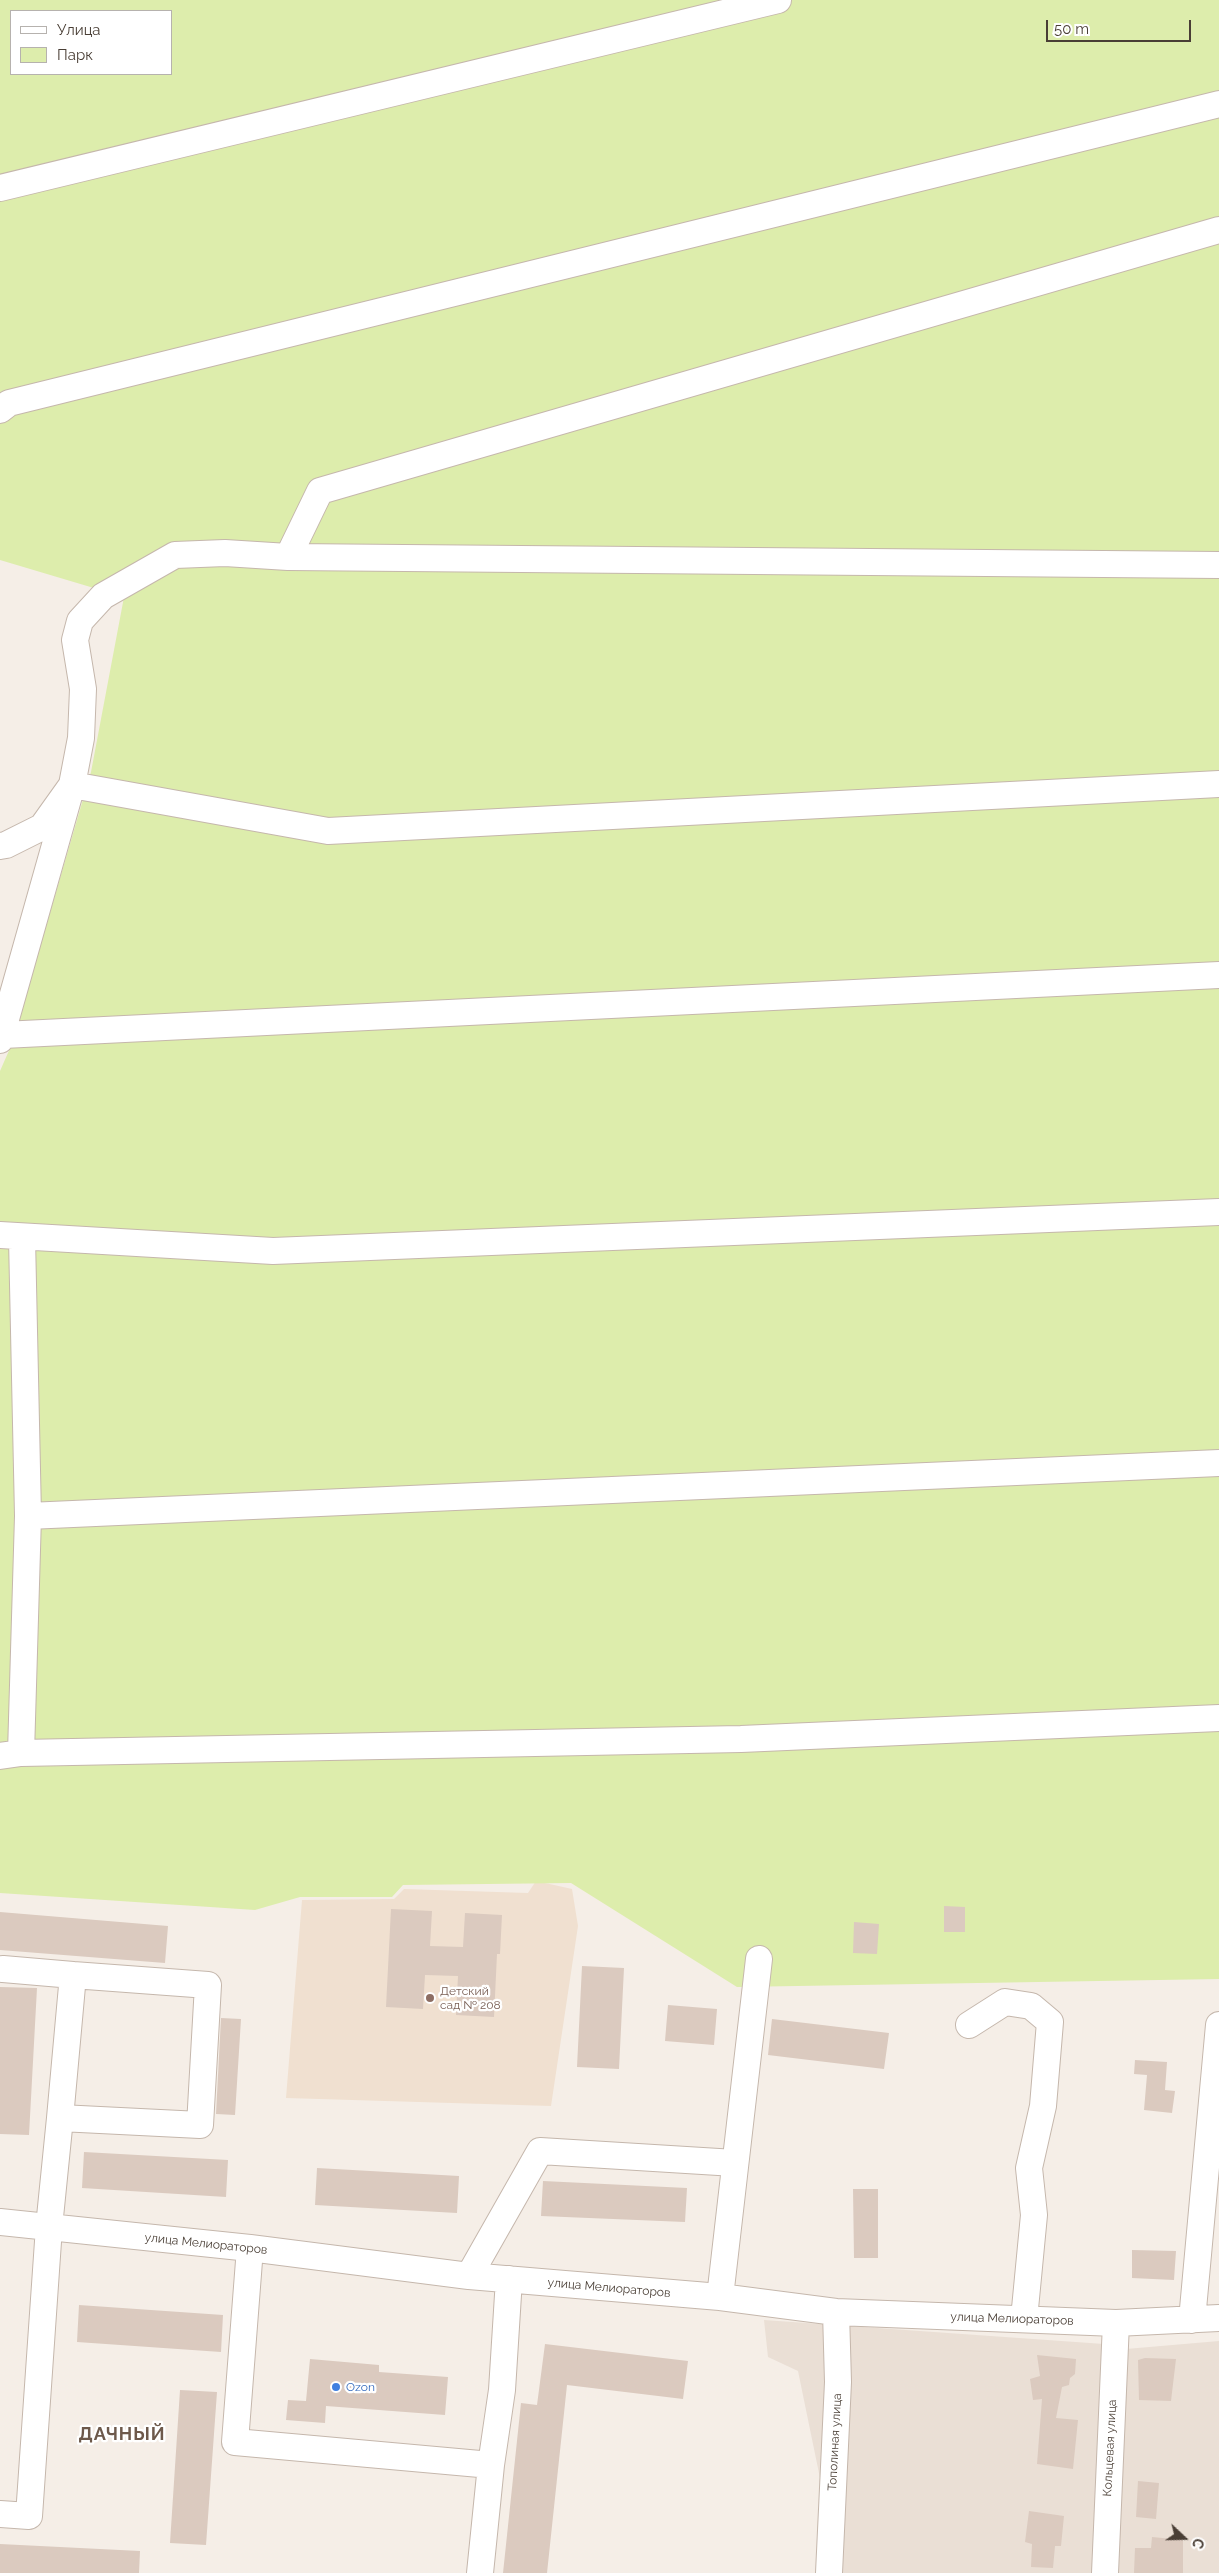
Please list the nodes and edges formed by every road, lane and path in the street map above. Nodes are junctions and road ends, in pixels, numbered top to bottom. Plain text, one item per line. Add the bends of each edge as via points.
1 (778, 0) edge
2 (1219, 104) edge
3 (0, 188) edge
4 (1219, 230) edge
5 (0, 410) edge
6 (288, 556) junction
7 (1219, 565) edge
8 (1219, 784) edge
9 (72, 785) junction
10 (0, 846) edge
11 (1219, 975) edge
12 (1, 1037) edge
13 (1219, 1212) edge
14 (11, 1236) edge
15 (1219, 1463) edge
16 (28, 1516) junction
17 (1219, 1718) edge
18 (10, 1755) edge
19 (759, 1959) dead end
20 (3, 1968) dead end
21 (73, 1975) junction
22 (969, 2025) dead end
23 (1219, 2025) edge
24 (60, 2118) junction
25 (735, 2163) junction
26 (0, 2222) edge
27 (49, 2227) junction
28 (250, 2248) junction
29 (469, 2276) junction
30 (509, 2279) junction
31 (720, 2296) junction
32 (836, 2312) junction
33 (1219, 2318) edge
34 (1024, 2319) junction
35 (1192, 2320) junction
36 (1116, 2323) junction
37 (491, 2465) junction
38 (0, 2514) edge
39 (480, 2573) edge
40 (829, 2573) edge
41 (1105, 2573) edge

1 - 3 street
2 - 5 street via 9,403
4 - 6 street via 320,491
6 - 7 street
6 - 9 street via 175,555 104,596 80,621 75,640 83,689 81,738
8 - 9 street via 328,831
9 - 10 street via 42,827
9 - 12 street
11 - 12 street
13 - 14 street via 273,1251
14 - 16 street
15 - 16 street
16 - 18 street
17 - 18 street via 741,1739
19 - 25 street
20 - 21 street
21 - 24 street
21 - 24 street via 208,1985 200,2125
22 - 34 street via 1005,2002 1031,2006 1050,2022 1043,2106 1029,2168 1034,2215
23 - 35 street
24 - 27 street
25 - 29 street via 540,2151
25 - 31 street
26 - 27 street, улица Мелиораторов
27 - 28 street, улица Мелиораторов
27 - 38 street via 29,2516
28 - 29 street, улица Мелиораторов
28 - 37 street via 235,2442
29 - 30 street, улица Мелиораторов
30 - 31 street, улица Мелиораторов
30 - 37 street via 502,2390
31 - 32 street, улица Мелиораторов
32 - 34 street, улица Мелиораторов
32 - 40 street, Тополиная улица via 838,2382
33 - 35 street, улица Мелиораторов
34 - 36 street, улица Мелиораторов
35 - 36 street, улица Мелиораторов
36 - 41 street, Кольцевая улица
37 - 39 street

